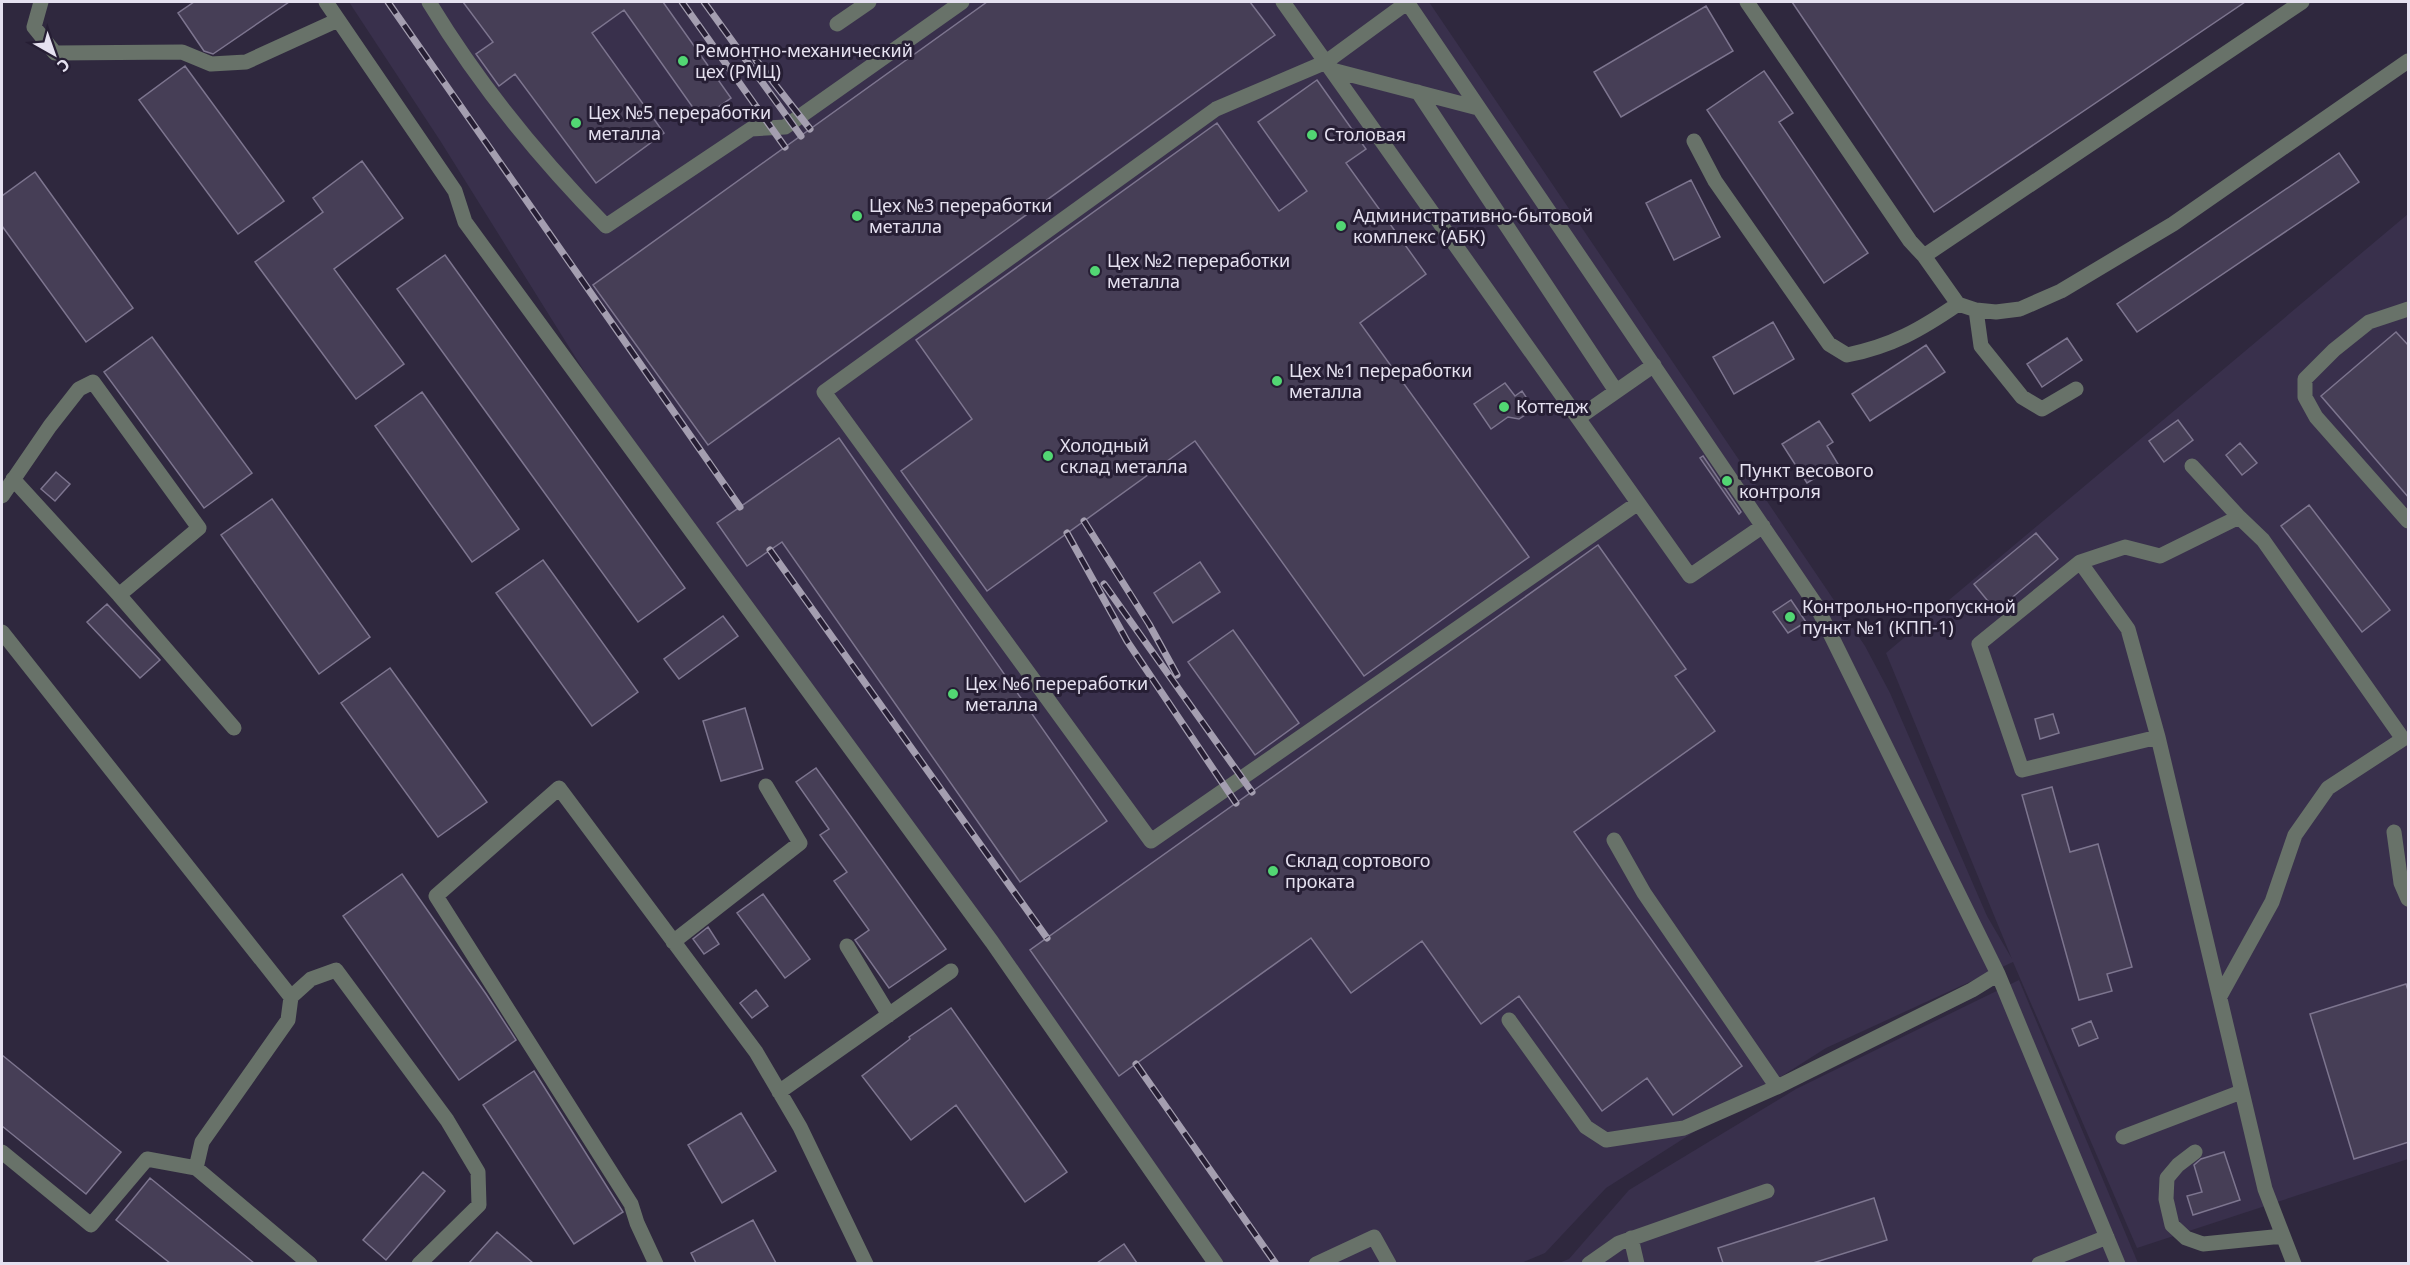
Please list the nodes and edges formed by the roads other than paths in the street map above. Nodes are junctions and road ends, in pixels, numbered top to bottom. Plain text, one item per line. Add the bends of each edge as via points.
1 (41, 2) edge
2 (326, 2) edge
3 (429, 2) edge
4 (868, 2) edge
5 (962, 2) edge
6 (1283, 2) edge
7 (1408, 2) edge
8 (1747, 2) edge
9 (2302, 2) edge
10 (338, 20) junction
11 (837, 24) dead end
12 (2409, 61) edge
13 (1329, 66) junction
14 (1418, 92) junction
15 (1478, 108) junction
16 (1694, 141) dead end
17 (1924, 255) junction
18 (1958, 304) junction
19 (2409, 309) edge
20 (1976, 310) junction
21 (1653, 365) junction
22 (2076, 389) dead end
23 (1616, 391) junction
24 (1578, 418) junction
25 (2192, 466) dead end
26 (13, 479) junction
27 (2, 496) edge
28 (1638, 503) junction
29 (2239, 517) junction
30 (2409, 522) edge
31 (1763, 526) junction
32 (2080, 562) junction
33 (119, 595) junction
34 (2, 632) edge
35 (234, 728) dead end
36 (2158, 736) junction
37 (766, 786) dead end
38 (2394, 832) dead end
39 (1614, 840) dead end
40 (2409, 899) edge
41 (673, 942) junction
42 (847, 946) dead end
43 (951, 970) dead end
44 (1998, 974) junction
45 (2220, 996) junction
46 (291, 997) junction
47 (889, 1014) junction
48 (1509, 1020) dead end
49 (1777, 1087) junction
50 (779, 1092) junction
51 (2241, 1092) junction
52 (2123, 1137) dead end
53 (2, 1152) edge
54 (2195, 1152) dead end
55 (196, 1168) junction
56 (1767, 1191) dead end
57 (2283, 1236) junction
58 (2107, 1237) junction
59 (1631, 1238) junction
60 (310, 1263) edge
61 (420, 1263) edge
62 (657, 1263) edge
63 (866, 1263) edge
64 (1216, 1263) edge
65 (1316, 1263) edge
66 (1389, 1263) edge
67 (1589, 1263) edge
68 (1637, 1263) edge
69 (2040, 1263) edge
70 (2118, 1263) edge
71 (2294, 1263) edge

1 - 10 lane via 34,27 55,53 182,52 211,64 246,62
2 - 10 lane
3 - 5 lane via 497,101 606,226 750,129 785,127
4 - 11 lane
6 - 13 lane
7 - 13 lane
7 - 15 lane
8 - 17 lane via 1910,241
9 - 17 lane
10 - 64 lane via 455,190 465,222 985,933
12 - 20 lane via 2173,224 2061,291 2020,309
13 - 14 lane
13 - 24 lane
13 - 28 lane via 1216,109 824,392 1151,841
14 - 15 lane
14 - 23 lane
15 - 21 lane
16 - 18 lane via 1715,181 1829,344 1847,355 1874,349 1920,330
17 - 18 lane
18 - 20 lane
19 - 30 lane via 2368,322 2305,379 2305,397 2316,417
20 - 22 lane via 1981,346 2022,397 2042,409
21 - 23 lane
21 - 31 lane
23 - 24 lane
24 - 28 lane
25 - 29 lane
26 - 27 lane
26 - 33 lane
26 - 33 lane via 79,389 93,382 199,528
28 - 31 lane via 1690,576
29 - 32 lane via 2160,556 2125,547
29 - 45 lane via 2263,540 2403,738 2328,788 2295,835 2272,902
31 - 44 lane via 1816,605
32 - 36 lane via 2128,629
32 - 36 lane via 1979,644 2022,770
33 - 35 lane
34 - 46 lane
36 - 45 lane
37 - 41 lane via 800,843
38 - 40 lane via 2401,883
39 - 49 lane via 1644,893
41 - 50 lane via 756,1052
41 - 62 lane via 559,788 436,896 631,1204
42 - 47 lane
43 - 47 lane
44 - 49 lane
44 - 58 lane
45 - 51 lane
46 - 55 lane via 288,1020 202,1142
46 - 61 lane via 311,979 336,970 447,1120 478,1172 479,1205
47 - 50 lane
48 - 49 lane via 1586,1127 1606,1140 1684,1128
50 - 63 lane
51 - 52 lane
51 - 57 lane via 2265,1189
53 - 55 lane via 91,1225 147,1159
54 - 57 lane via 2167,1178 2166,1199 2172,1225 2186,1238 2203,1244
55 - 60 lane
56 - 59 lane
57 - 71 lane
58 - 69 lane
58 - 70 lane
59 - 67 lane via 1618,1242
59 - 68 lane
65 - 66 lane via 1374,1237

